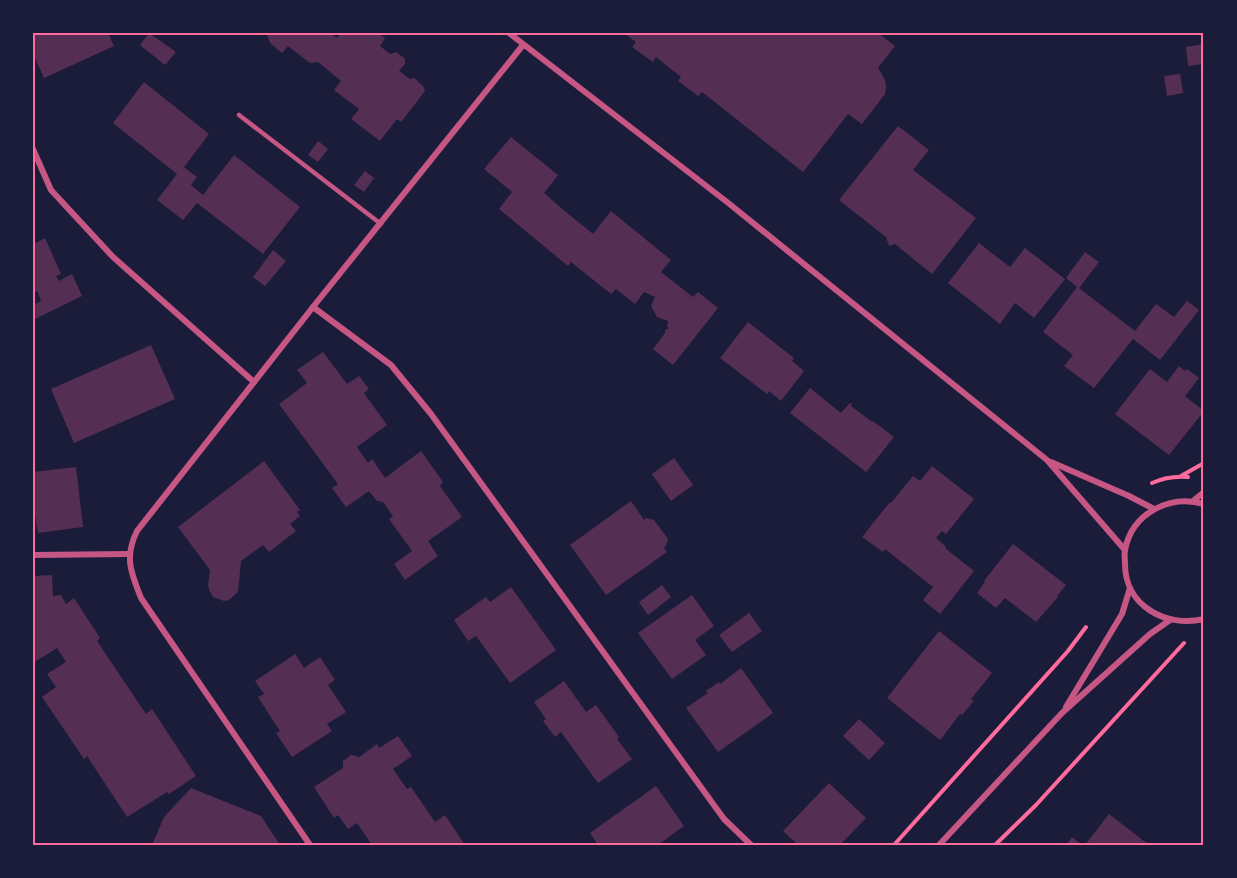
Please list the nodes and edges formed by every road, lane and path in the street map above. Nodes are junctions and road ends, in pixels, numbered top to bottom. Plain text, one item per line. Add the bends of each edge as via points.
1 (509, 33) edge
2 (523, 45) junction
3 (239, 115) dead end
4 (33, 150) edge
5 (381, 224) junction
6 (313, 307) junction
7 (254, 382) junction
8 (1047, 460) junction
9 (1204, 492) edge
10 (1193, 501) junction
11 (1204, 504) edge
12 (1154, 509) junction
13 (1125, 550) junction
14 (129, 554) junction
15 (33, 555) edge
16 (1130, 588) junction
17 (1204, 619) edge
18 (1170, 620) junction
19 (1089, 623) dead end
20 (1184, 643) dead end
21 (1062, 713) junction
22 (310, 845) edge
23 (751, 845) edge
24 (894, 845) edge
25 (939, 845) edge
26 (995, 845) edge

1 - 2 street
2 - 5 street
2 - 8 street via 727,202
3 - 5 lane
4 - 7 street via 51,190 113,258
5 - 6 street
6 - 7 street
6 - 23 street via 398,373 464,458 724,819
7 - 14 street via 137,531
8 - 12 street
8 - 13 street
9 - 10 street
10 - 11 street
10 - 12 street via 1174,501
12 - 13 street via 1131,534
13 - 16 street
14 - 15 street
14 - 22 street via 131,573 141,598
16 - 18 street via 1153,613
16 - 21 street via 1122,614
17 - 18 street
18 - 21 street
19 - 24 path
20 - 26 path
21 - 25 street

